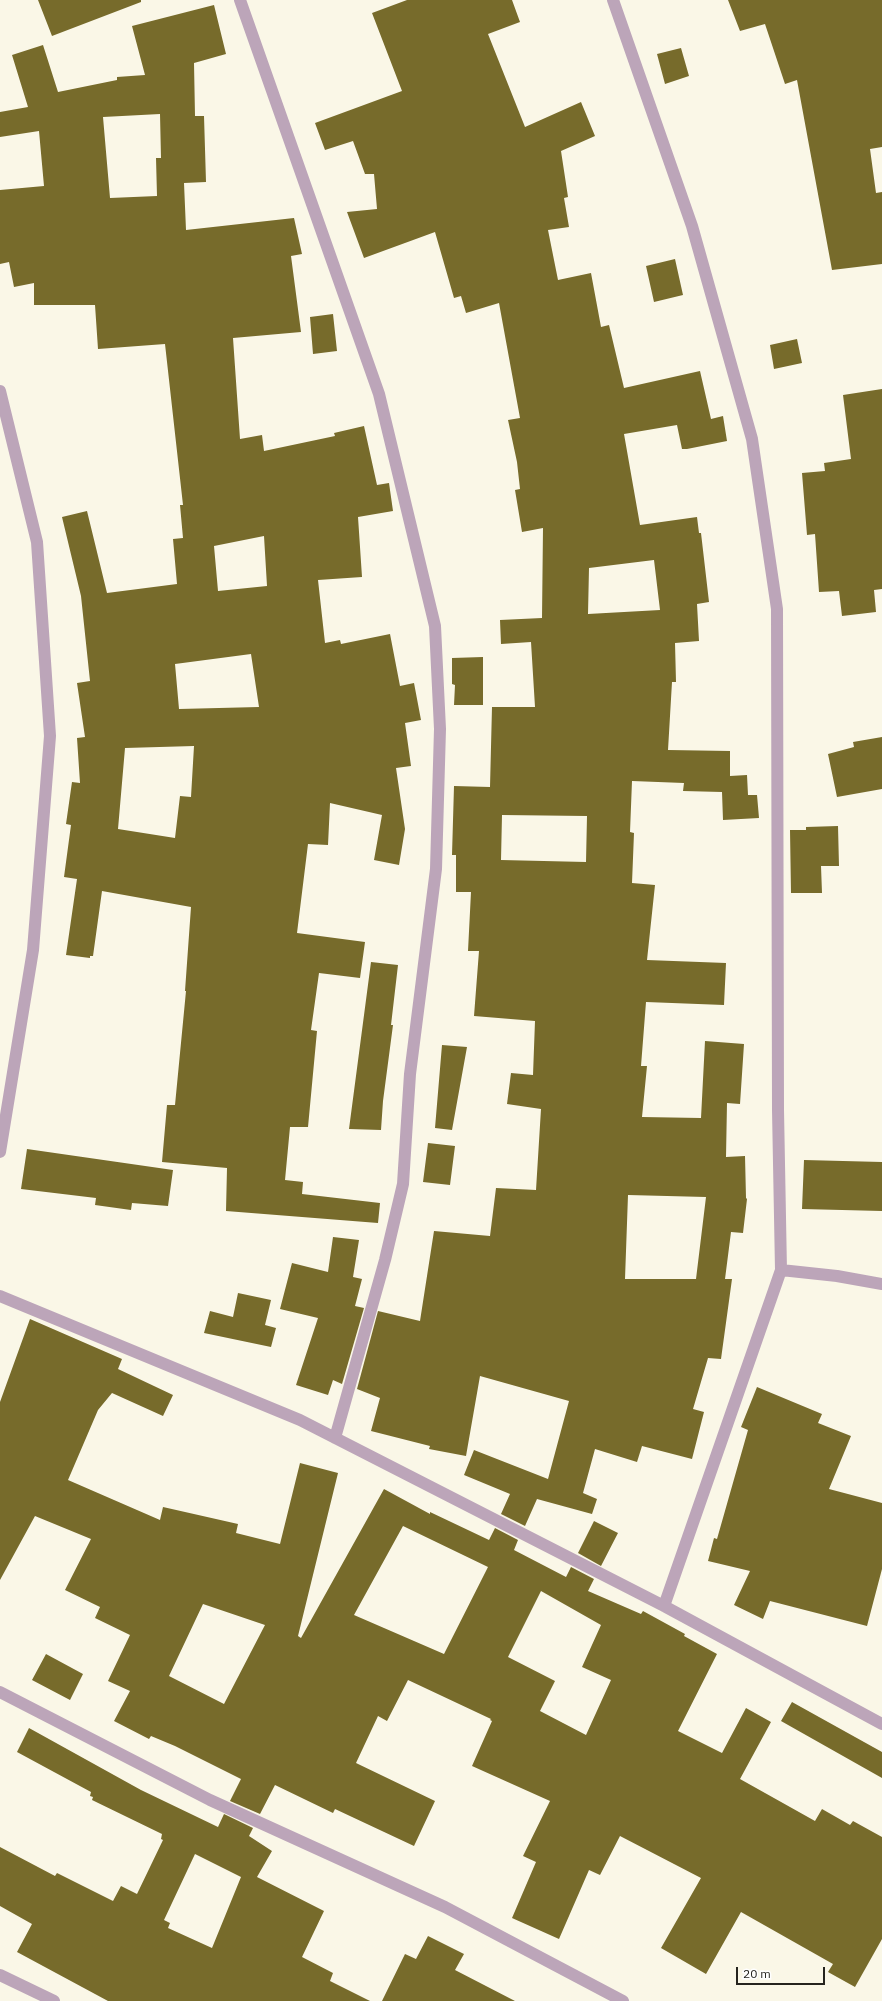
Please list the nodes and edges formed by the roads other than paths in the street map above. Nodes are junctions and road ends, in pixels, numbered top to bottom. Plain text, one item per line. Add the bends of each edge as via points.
1 (240, 0) edge
2 (613, 0) edge
3 (0, 391) edge
4 (0, 1152) edge
5 (781, 1270) junction
6 (882, 1284) edge
7 (0, 1296) edge
8 (335, 1438) junction
9 (664, 1606) junction
10 (0, 1692) edge
11 (882, 1724) edge
12 (0, 1975) edge
13 (54, 2001) edge
14 (623, 2001) edge

1 - 8 street via 379,394 436,626 440,730 436,868 410,1074 403,1184 385,1260
2 - 5 street via 692,226 752,439 777,609 778,1110
3 - 4 street via 37,542 50,736 33,950
5 - 6 street
5 - 9 street
7 - 8 street via 300,1420
8 - 9 street
9 - 11 street
10 - 14 street via 210,1800 445,1907
12 - 13 street

